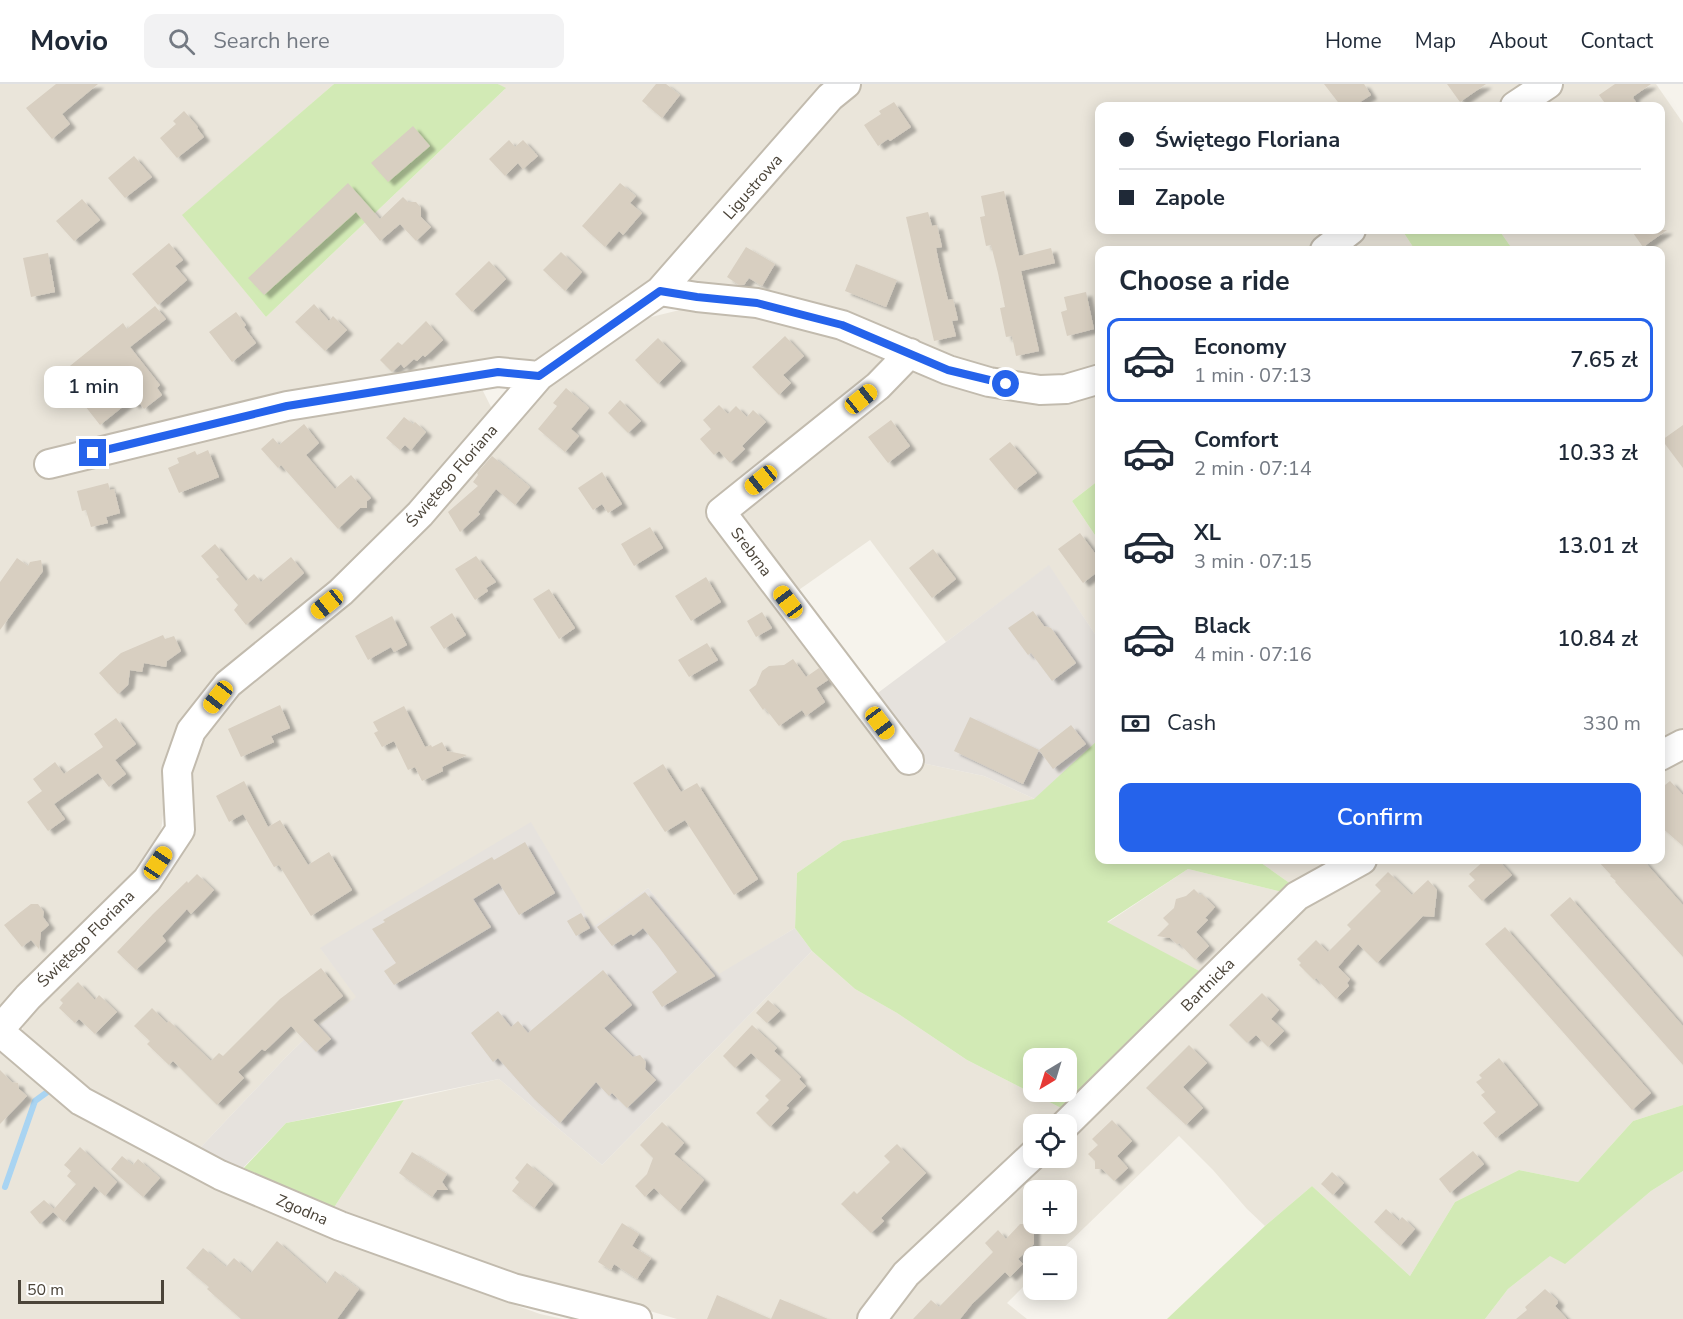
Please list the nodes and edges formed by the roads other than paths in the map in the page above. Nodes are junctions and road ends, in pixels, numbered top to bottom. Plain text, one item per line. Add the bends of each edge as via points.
1 (846, 84) edge
2 (1548, 84) edge
3 (1521, 102) edge
4 (1347, 234) edge
5 (1330, 246) edge
6 (660, 291) junction
7 (910, 353) junction
8 (539, 376) junction
9 (1095, 380) edge
10 (49, 464) dead end
11 (1683, 744) edge
12 (1665, 753) edge
13 (909, 760) dead end
14 (1355, 864) edge
15 (0, 1031) edge
16 (1076, 1114) edge
17 (1023, 1164) edge
18 (638, 1319) edge
19 (872, 1319) edge

1 - 6 street, Ligustrowa via 830,97
2 - 3 street
4 - 5 street
6 - 7 street via 757,303 842,325
6 - 8 street, Świętego Floriana
7 - 9 street via 989,382 1040,390 1066,389
7 - 13 street, Srebrna via 878,386 721,512
8 - 10 street via 498,372 287,406
8 - 15 street, Świętego Floriana via 420,514 349,585 228,684 191,731 177,771 180,830 147,879 28,997
11 - 12 street
14 - 16 street, Bartnicka via 1298,896
15 - 18 street, Zgodna via 81,1101 220,1175 340,1226 513,1288
17 - 19 street via 906,1274

